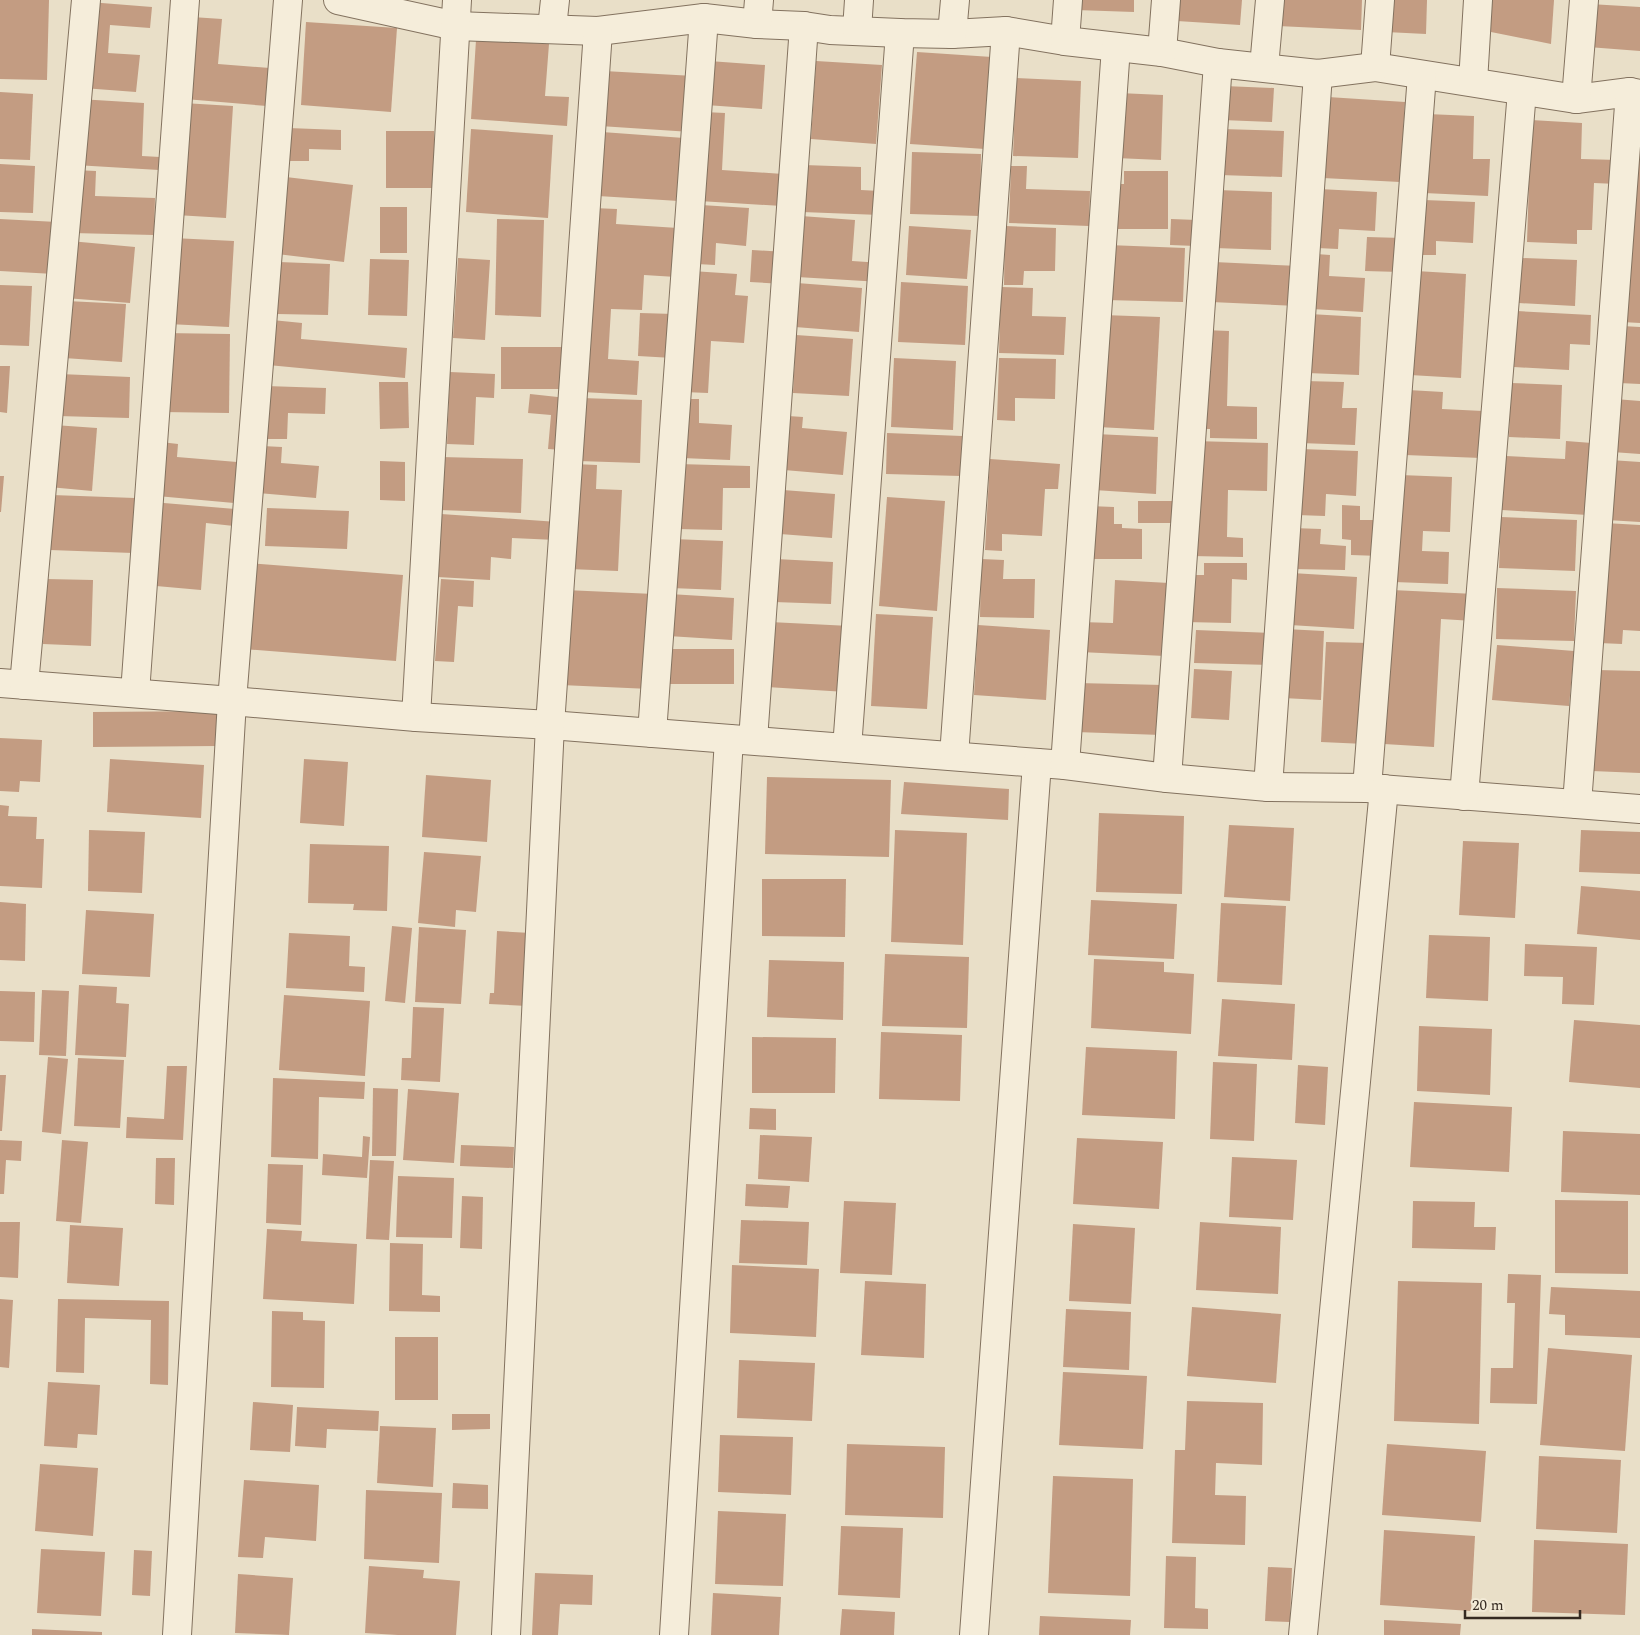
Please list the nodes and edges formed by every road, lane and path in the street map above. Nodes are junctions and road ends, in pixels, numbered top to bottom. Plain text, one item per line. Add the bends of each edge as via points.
1 (86, 0) edge
2 (185, 0) edge
3 (288, 0) edge
4 (338, 0) edge
5 (343, 0) edge
6 (555, 0) edge
7 (859, 0) edge
8 (955, 0) edge
9 (1068, 0) edge
10 (1166, 0) edge
11 (1270, 0) edge
12 (1380, 0) edge
13 (1478, 0) edge
14 (1584, 0) edge
15 (758, 12) edge
16 (457, 13) edge
17 (704, 18) junction
18 (804, 26) junction
19 (552, 28) junction
20 (857, 30) junction
21 (598, 31) junction
22 (1006, 31) junction
23 (900, 33) junction
24 (952, 34) junction
25 (1065, 41) junction
26 (1116, 47) junction
27 (1162, 52) junction
28 (1218, 63) junction
29 (1264, 67) junction
30 (1375, 67) junction
31 (1318, 74) junction
32 (1422, 75) junction
33 (1473, 82) junction
34 (1522, 91) junction
35 (1635, 93) edge
36 (1576, 99) junction
37 (12, 684) edge
38 (135, 693) junction
39 (232, 700) junction
40 (416, 717) junction
41 (550, 725) junction
42 (652, 733) junction
43 (741, 740) junction
44 (847, 748) junction
45 (954, 756) junction
46 (1037, 762) junction
47 (1065, 765) junction
48 (1167, 778) junction
49 (1268, 787) junction
50 (1375, 789) junction
51 (1464, 796) junction
52 (1577, 804) junction
53 (1640, 809) edge
54 (177, 1635) edge
55 (506, 1635) edge
56 (674, 1635) edge
57 (974, 1635) edge
58 (1304, 1635) edge

1 - 37 street
2 - 38 street
3 - 39 street
4 - 5 street
5 - 16 street
6 - 19 street
7 - 20 street
8 - 24 street
9 - 25 street
10 - 27 street
11 - 29 street
12 - 30 street
13 - 33 street
14 - 36 street
15 - 17 street
15 - 18 street
16 - 19 street
16 - 40 street
17 - 21 street
17 - 42 street
18 - 20 street
18 - 43 street
19 - 21 street
20 - 23 street
21 - 41 street
22 - 24 street
22 - 25 street
22 - 45 street
23 - 24 street
23 - 44 street
25 - 26 street
26 - 27 street
26 - 47 street
27 - 28 street
28 - 29 street
28 - 48 street
29 - 31 street
30 - 31 street
30 - 32 street
31 - 49 street
32 - 33 street
32 - 50 street
33 - 34 street
34 - 36 street
34 - 51 street
35 - 36 street
35 - 52 street
37 - 38 street
38 - 39 street
39 - 40 street
39 - 54 street
40 - 41 street
41 - 42 street
41 - 55 street
42 - 43 street
43 - 44 street
43 - 56 street
44 - 45 street
45 - 46 street
46 - 47 street
46 - 57 street
47 - 48 street
48 - 49 street
49 - 50 street
50 - 51 street
50 - 58 street
51 - 52 street
52 - 53 street

